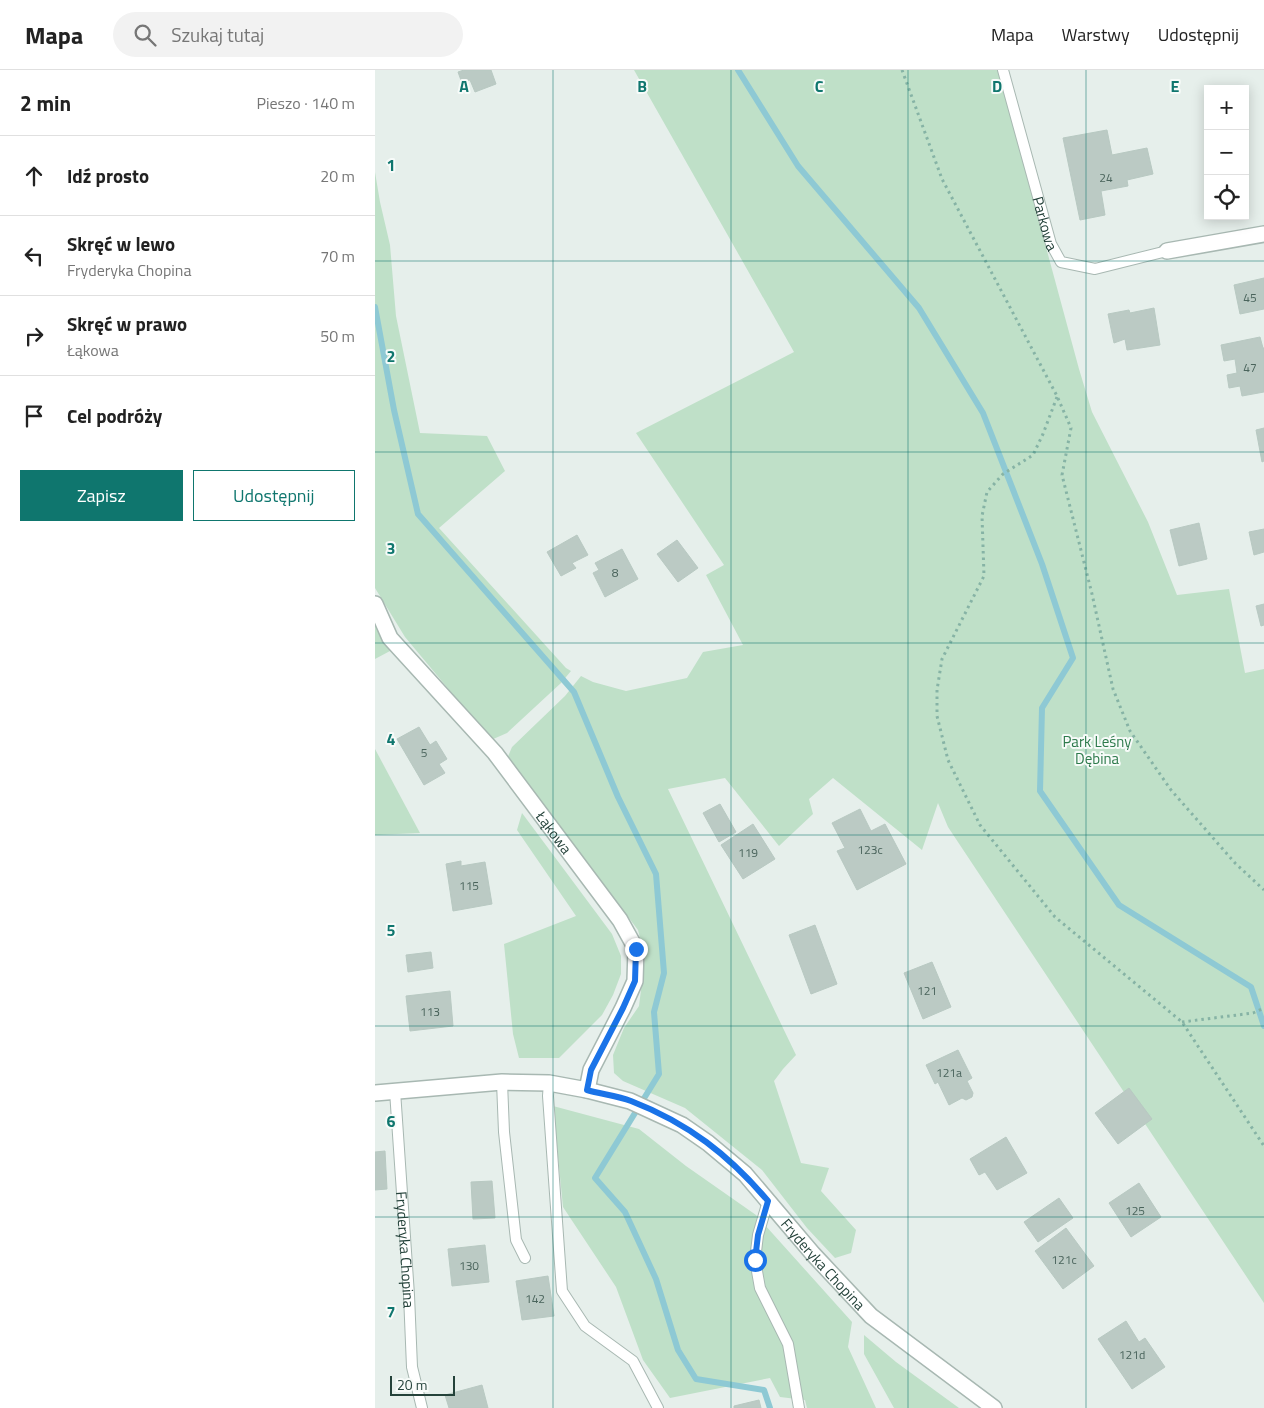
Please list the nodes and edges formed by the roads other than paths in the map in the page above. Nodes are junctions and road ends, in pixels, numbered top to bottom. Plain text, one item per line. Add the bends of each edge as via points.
1 (1003, 70) edge
2 (1264, 234) edge
3 (1167, 251) joint
4 (375, 604) edge
5 (503, 1082) junction
6 (549, 1083) junction
7 (587, 1090) junction
8 (395, 1091) junction
9 (375, 1093) edge
10 (768, 1201) junction
11 (525, 1258) dead end
12 (422, 1408) edge
13 (658, 1408) edge
14 (799, 1408) edge
15 (994, 1408) edge

1 - 3 lane, Parkowa via 1051,244 1061,262 1095,269
2 - 3 street, Parkowa
4 - 7 street, Łąkowa via 390,638 495,753 620,920 636,949 635,981 591,1070
5 - 6 street, Fryderyka Chopina
5 - 8 street, Fryderyka Chopina
5 - 11 lane via 503,1132 515,1240
6 - 7 street, Fryderyka Chopina
6 - 13 lane via 562,1291 585,1326 633,1361
7 - 10 street, Fryderyka Chopina via 630,1101 682,1125 745,1174
8 - 9 street, Fryderyka Chopina
8 - 12 lane, Fryderyka Chopina via 412,1367
10 - 14 lane via 755,1260 760,1288 788,1344
10 - 15 street, Fryderyka Chopina via 871,1316

